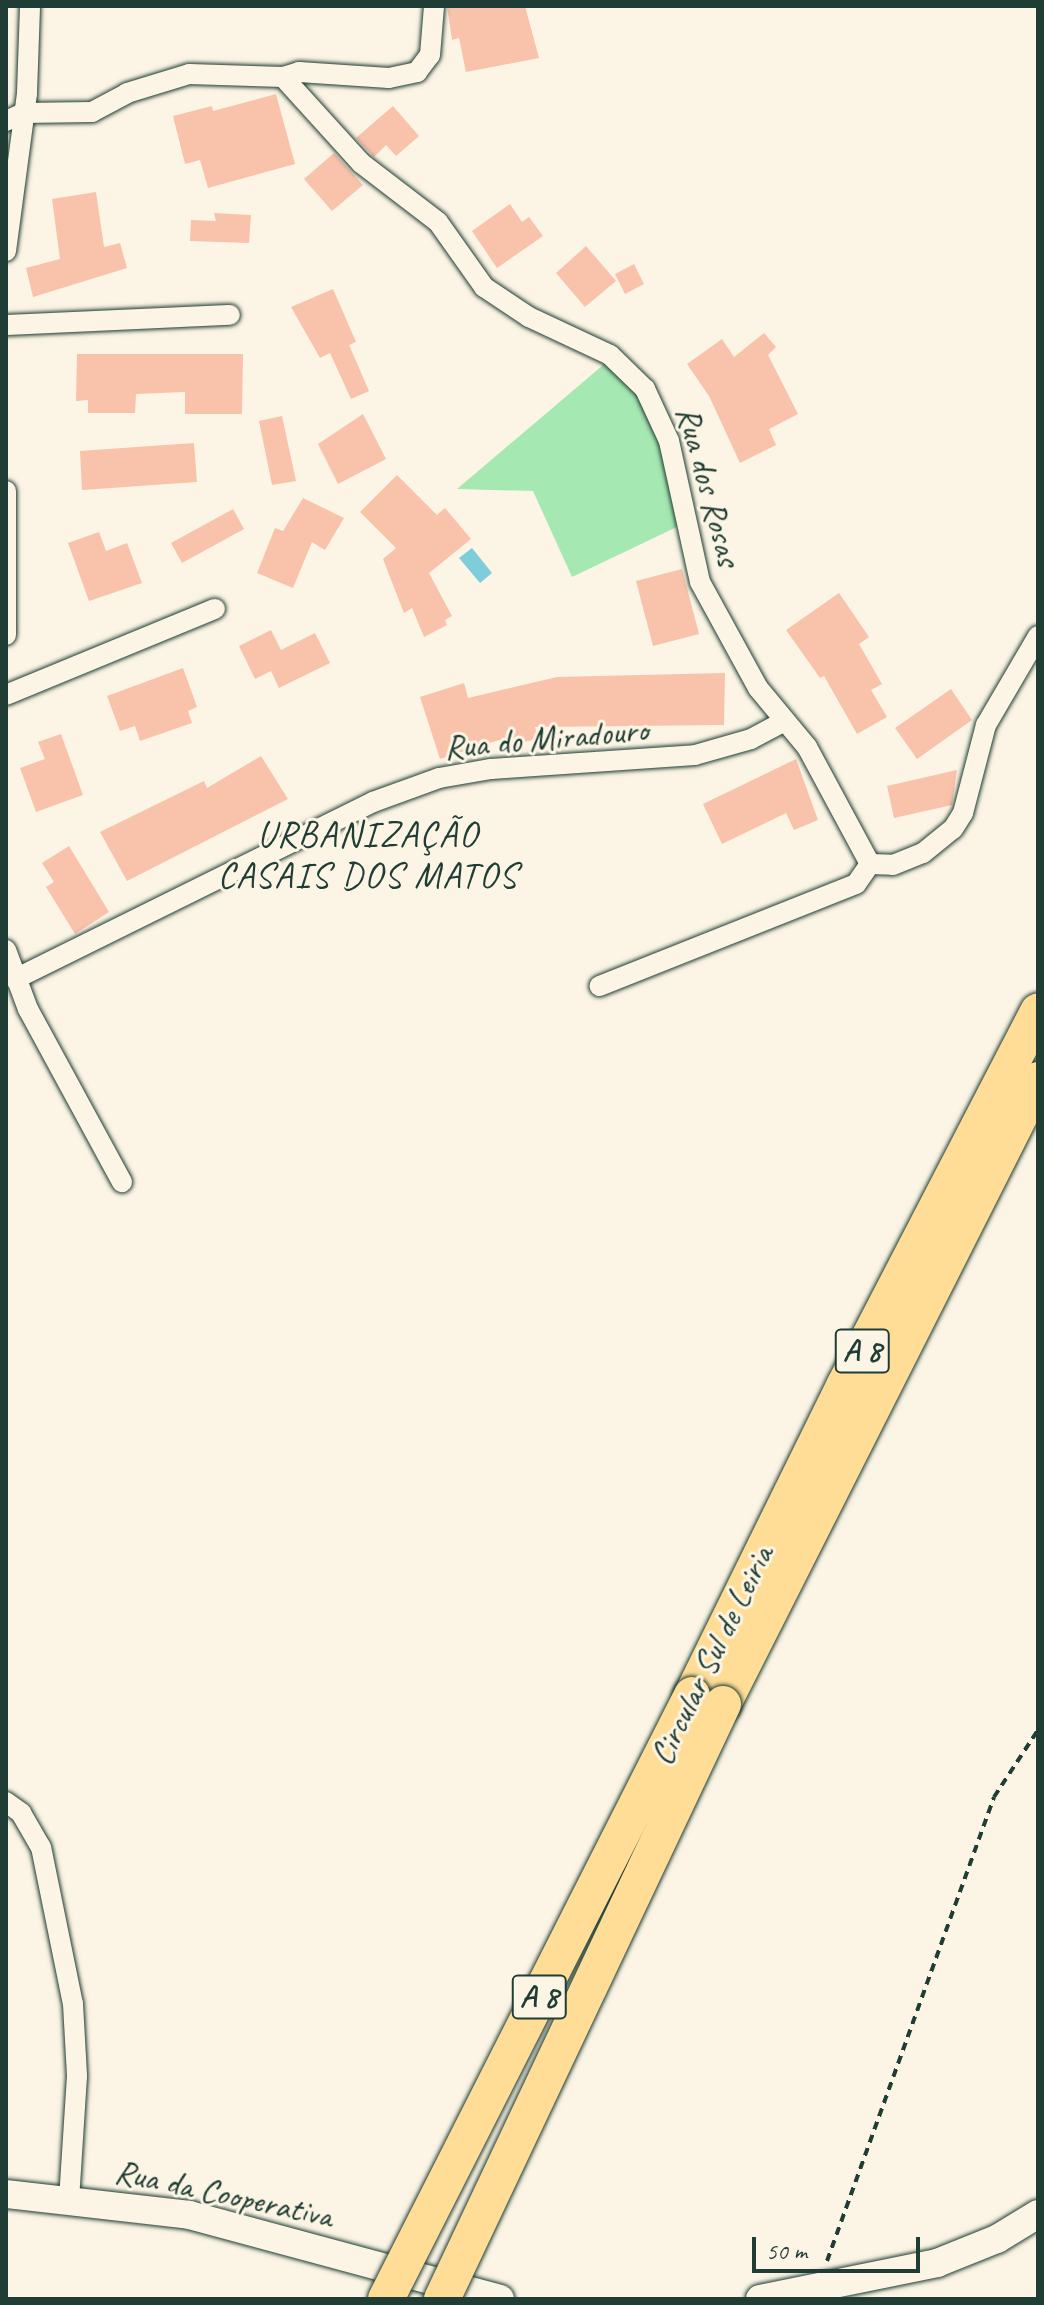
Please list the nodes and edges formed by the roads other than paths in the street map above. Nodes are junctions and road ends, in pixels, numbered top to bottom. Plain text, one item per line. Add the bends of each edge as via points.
1 (30, 6) edge
2 (434, 6) edge
3 (283, 77) junction
4 (14, 117) edge
5 (6, 251) edge
6 (230, 315) dead end
7 (6, 325) edge
8 (6, 491) edge
9 (215, 609) dead end
10 (6, 635) edge
11 (1038, 636) edge
12 (6, 695) edge
13 (785, 721) junction
14 (870, 864) junction
15 (6, 950) edge
16 (15, 979) junction
17 (600, 986) dead end
18 (1038, 1011) edge
19 (1038, 1080) edge
20 (122, 1182) dead end
21 (708, 1699) junction
22 (6, 1802) edge
23 (6, 2194) edge
24 (69, 2199) junction
25 (1038, 2214) edge
26 (382, 2282) edge
27 (442, 2299) edge
28 (500, 2299) edge
29 (760, 2299) edge

1 - 4 street
2 - 3 street via 430,55 417,72 389,78 299,72
3 - 4 street via 189,74 77,115
3 - 13 street, Rua dos Rosas via 361,163 438,222 484,287 529,317 610,355 634,374 669,441 700,582 758,688
4 - 5 street
6 - 7 street
8 - 10 street
9 - 12 street
11 - 14 street via 986,725 963,813 953,829 923,853 893,865
13 - 14 street, Rua dos Rosas via 807,747
13 - 16 street, Rua do Miradouro via 739,744 695,755 491,769 439,778 373,802
14 - 17 street via 856,884
15 - 16 street
16 - 20 street
18 - 21 highway, Circular Sul de Leiria / A 8 via 844,1386
19 - 21 highway, Circular Sul de Leiria / A 8
21 - 26 highway, Circular Sul de Leiria / A 8, bridge
21 - 27 highway, Circular Sul de Leiria / A 8, bridge
22 - 24 street via 21,1813 41,1847 73,2004 77,2076
23 - 24 main road, Rua da Cooperativa
24 - 26 main road, Rua da Cooperativa via 189,2215
25 - 29 main road via 997,2239 937,2263
26 - 28 main road, Rua da Cooperativa

